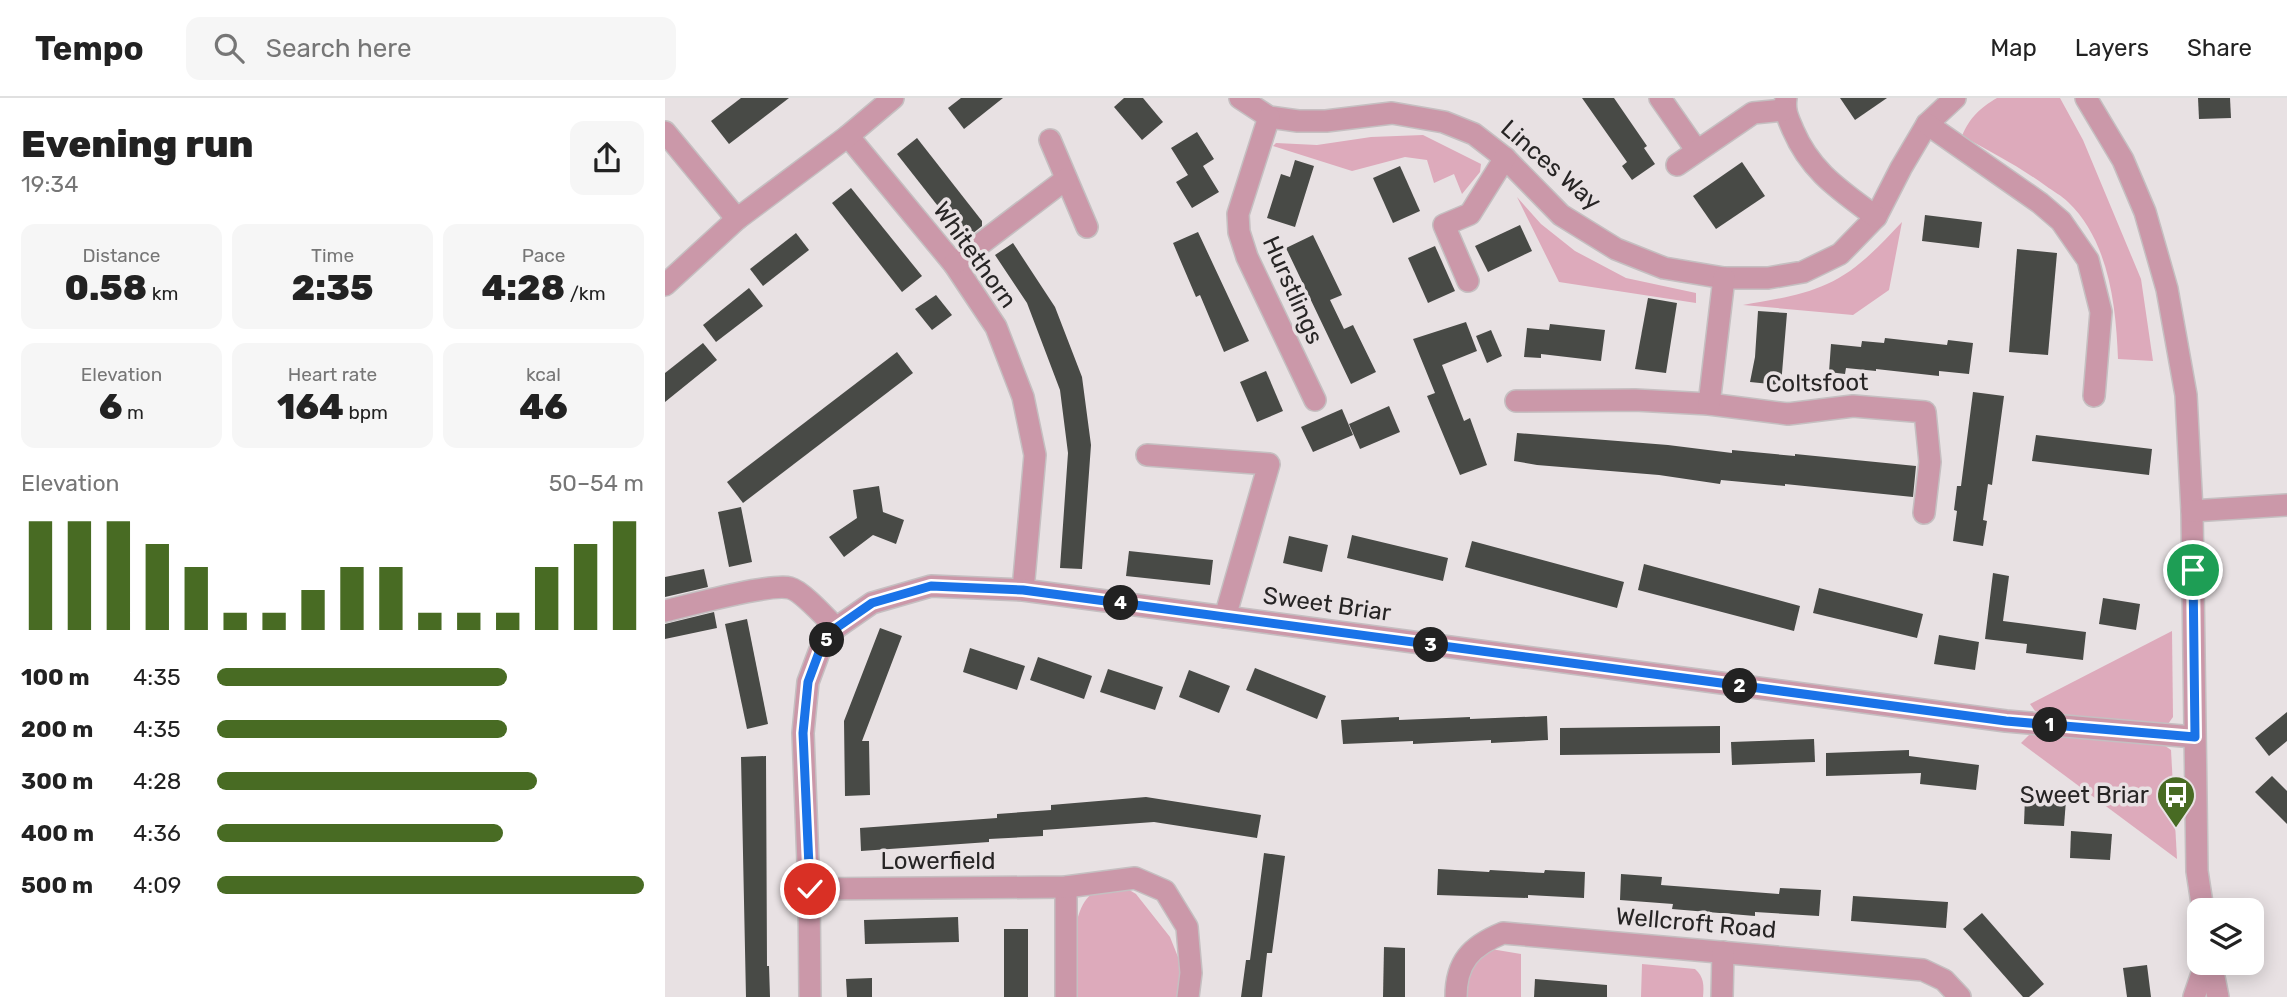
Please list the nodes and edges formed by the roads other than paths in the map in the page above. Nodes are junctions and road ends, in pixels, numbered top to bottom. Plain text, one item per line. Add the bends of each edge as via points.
1 (893, 98) edge
2 (1240, 98) edge
3 (1660, 98) edge
4 (1955, 98) edge
5 (2086, 98) edge
6 (1785, 104) edge
7 (1392, 106) edge
8 (1269, 117) junction
9 (1927, 124) junction
10 (665, 132) edge
11 (848, 136) junction
12 (1050, 140) dead end
13 (1697, 151) junction
14 (1505, 158) junction
15 (1677, 165) dead end
16 (1066, 179) junction
17 (1876, 217) junction
18 (737, 219) junction
19 (1087, 227) dead end
20 (954, 264) junction
21 (1724, 278) junction
22 (1468, 281) dead end
23 (665, 285) edge
24 (2094, 396) dead end
25 (1315, 400) dead end
26 (1516, 401) dead end
27 (1709, 404) junction
28 (1147, 455) dead end
29 (2287, 505) edge
30 (2192, 511) junction
31 (1924, 513) dead end
32 (1023, 590) junction
33 (665, 611) edge
34 (1225, 617) junction
35 (836, 628) junction
36 (2195, 737) junction
37 (1066, 887) junction
38 (810, 889) junction
39 (2201, 898) edge
40 (1723, 952) junction
41 (2203, 975) edge
42 (2212, 975) edge
43 (810, 997) edge
44 (1066, 997) edge
45 (1188, 997) edge
46 (1456, 997) edge
47 (1722, 997) edge
48 (1960, 997) edge
49 (2194, 997) edge
50 (2218, 997) edge

1 - 11 street
2 - 8 street, Linces Way
3 - 13 street
4 - 9 street, Linces Way
5 - 30 street via 2123,160 2141,202 2167,289 2186,395
6 - 13 street via 1753,113
6 - 17 street via 1802,150 1828,181
7 - 8 street, Linces Way via 1326,121
7 - 14 street, Linces Way via 1474,134
8 - 25 street, Hurstlings via 1238,214 1239,232
9 - 17 street, Linces Way
9 - 24 street via 2040,203 2061,221 2088,260 2101,312
10 - 18 street
11 - 18 street
11 - 20 street, Whitethorn
12 - 16 street
13 - 15 street
14 - 21 street, Linces Way via 1561,215 1616,249 1664,268
14 - 22 street via 1470,214 1444,225
16 - 19 street
16 - 20 street
17 - 21 street, Linces Way via 1840,254 1803,272
18 - 23 street
20 - 32 street, Whitethorn via 996,327 1023,397 1035,455
21 - 27 street
26 - 27 street, Coltsfoot
27 - 31 street, Coltsfoot via 1788,414 1853,406 1925,412 1930,462
28 - 34 street via 1269,464
29 - 30 street
30 - 36 street
32 - 34 street, Sweet Briar
32 - 35 street, Sweet Briar via 931,586 872,603
33 - 35 street via 763,589 791,588
34 - 36 street, Sweet Briar via 2006,721
35 - 38 street, Sweet Briar via 821,647 808,682 803,733
36 - 39 street
37 - 38 street, Lowerfield
37 - 44 street
37 - 45 street, Lowerfield via 1135,878 1165,891 1187,928
38 - 43 street, Sweet Briar
40 - 46 street, Wellcroft Road via 1503,933 1488,939 1465,959 1456,976
40 - 47 street
40 - 48 street, Wellcroft Road via 1923,970 1944,980
41 - 49 street
42 - 50 street

